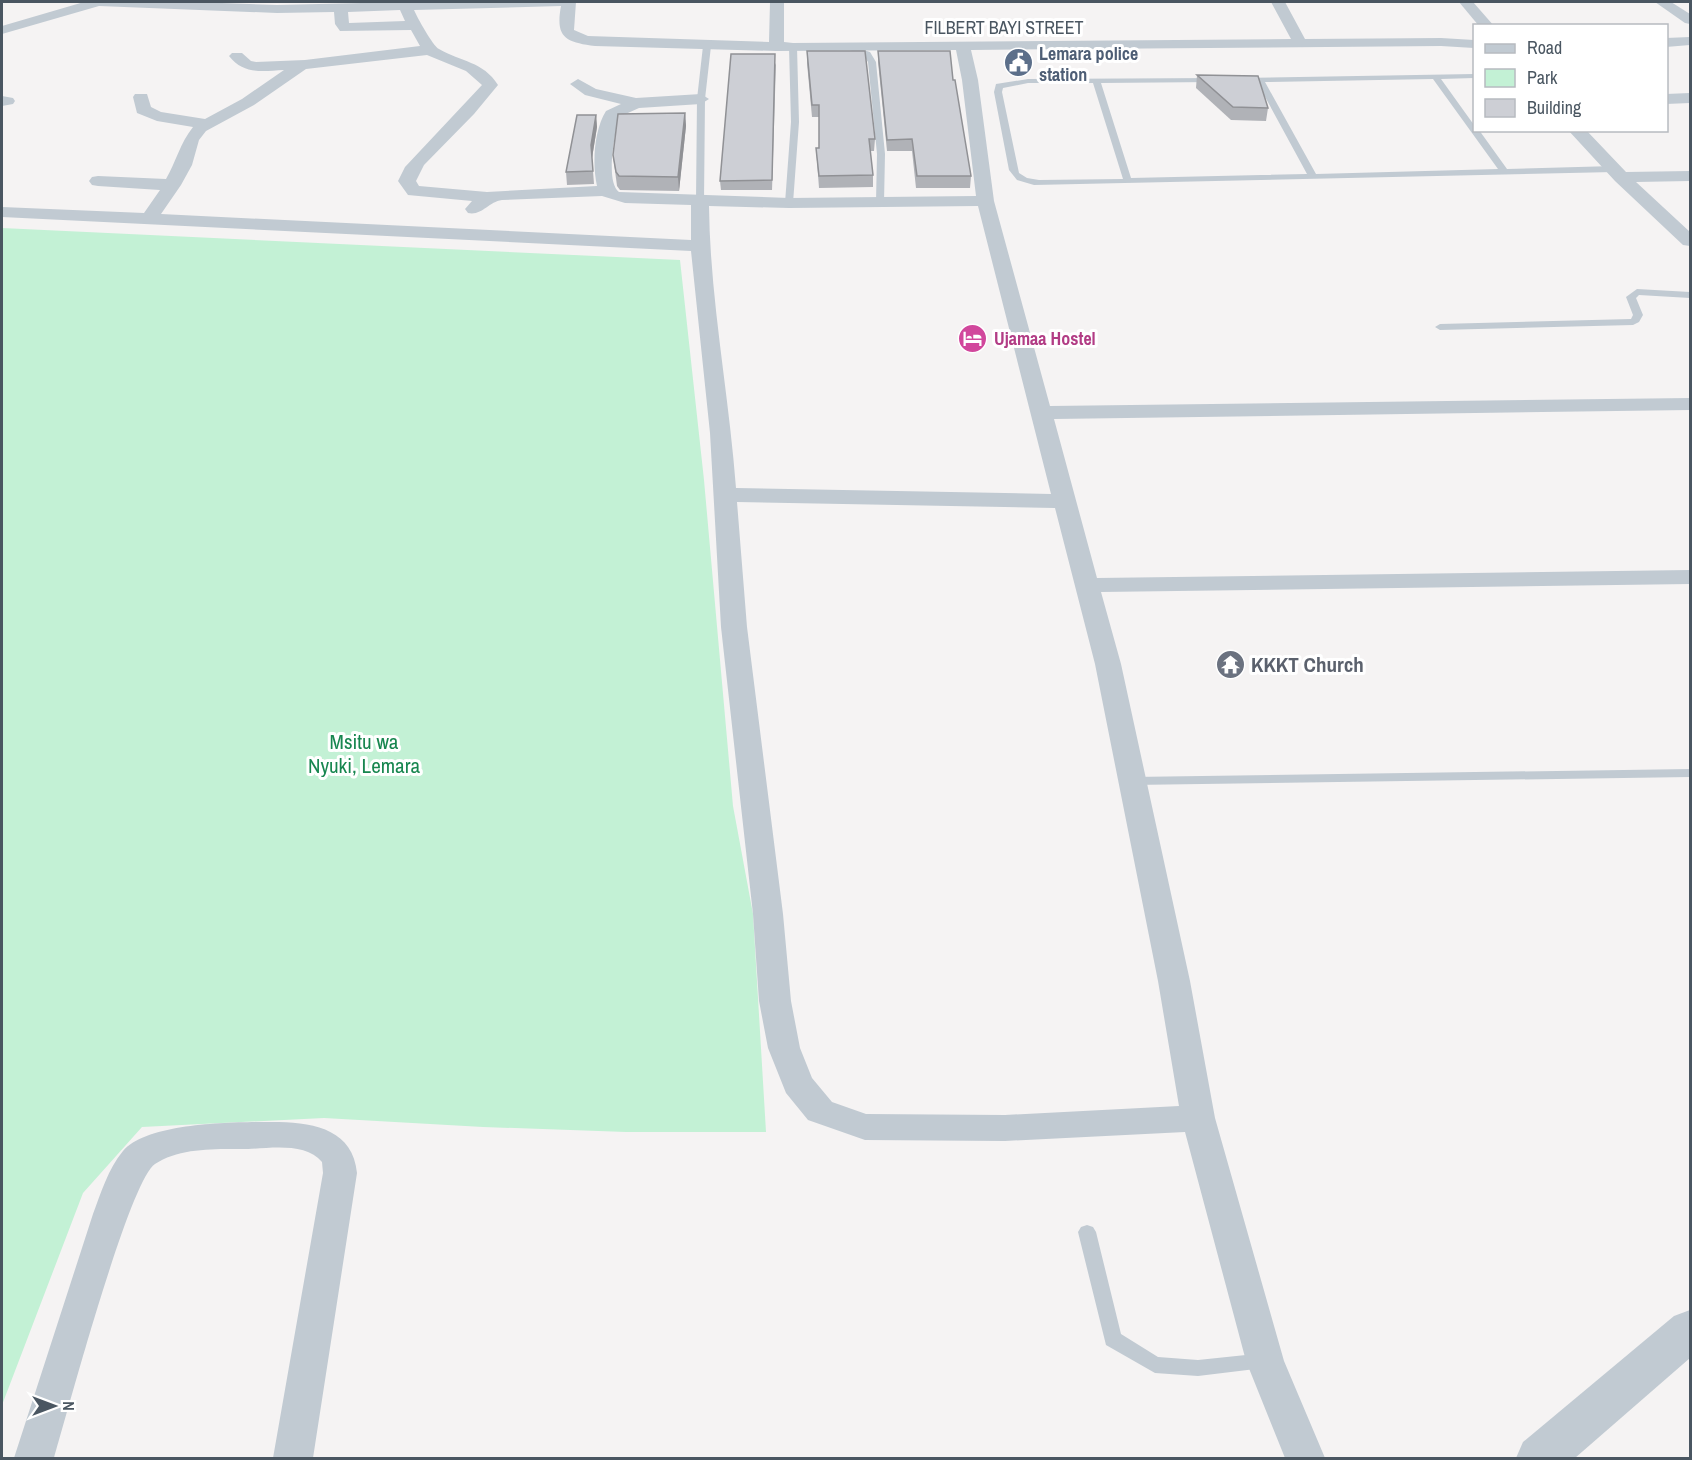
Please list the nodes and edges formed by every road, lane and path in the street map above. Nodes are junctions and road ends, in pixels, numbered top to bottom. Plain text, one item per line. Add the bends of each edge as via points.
1 (98, 2) edge
2 (569, 2) edge
3 (777, 2) edge
4 (1278, 2) edge
5 (1466, 2) edge
6 (1662, 2) edge
7 (406, 5) junction
8 (341, 8) junction
9 (1690, 20) edge
10 (1485, 24) edge
11 (415, 25) junction
12 (2, 30) edge
13 (1690, 41) edge
14 (1668, 43) edge
15 (1301, 44) junction
16 (1473, 44) edge
17 (707, 46) junction
18 (850, 47) junction
19 (963, 47) junction
20 (776, 48) junction
21 (794, 48) junction
22 (429, 50) junction
23 (237, 56) dead end
24 (306, 63) junction
25 (1473, 76) edge
26 (1436, 78) junction
27 (1096, 80) junction
28 (1225, 80) edge
29 (1236, 80) edge
30 (1260, 80) junction
31 (578, 84) dead end
32 (141, 97) dead end
33 (1690, 98) edge
34 (701, 99) junction
35 (1668, 99) edge
36 (636, 104) junction
37 (206, 124) junction
38 (1473, 127) edge
39 (1476, 132) edge
40 (1578, 132) edge
41 (1505, 173) junction
42 (1617, 173) junction
43 (1312, 175) junction
44 (1690, 176) edge
45 (98, 181) dead end
46 (1128, 181) junction
47 (172, 185) junction
48 (607, 191) junction
49 (487, 197) junction
50 (700, 200) junction
51 (985, 201) junction
52 (880, 202) junction
53 (789, 203) junction
54 (2, 212) edge
55 (149, 218) junction
56 (451, 234) junction
57 (1690, 241) edge
58 (700, 246) junction
59 (1690, 295) edge
60 (1440, 327) dead end
61 (1690, 404) edge
62 (1040, 413) junction
63 (725, 495) junction
64 (1064, 501) junction
65 (1690, 577) edge
66 (1088, 585) junction
67 (1690, 773) edge
68 (1132, 781) junction
69 (1198, 1118) junction
70 (1088, 1232) dead end
71 (1690, 1330) edge
72 (1265, 1361) junction
73 (33, 1458) edge
74 (293, 1458) edge
75 (1305, 1458) edge
76 (1540, 1458) edge

1 - 8 street
1 - 12 street
2 - 7 street
2 - 17 street, FILBERT BAYI STREET via 566,29 579,38 603,43
3 - 20 street
4 - 15 street
5 - 10 street
6 - 9 street
7 - 8 street
7 - 11 street
8 - 11 street via 345,28
11 - 22 street via 427,40
13 - 14 street
15 - 16 street, FILBERT BAYI STREET
15 - 19 street, FILBERT BAYI STREET
17 - 20 street, FILBERT BAYI STREET
17 - 34 lane
18 - 19 street, FILBERT BAYI STREET
18 - 21 street, FILBERT BAYI STREET
18 - 52 lane via 867,54 872,62
19 - 51 street
20 - 21 street, FILBERT BAYI STREET
21 - 53 lane via 795,122
22 - 24 street
22 - 49 street via 476,69 490,85 417,160 407,181 414,191
23 - 24 street via 246,65 256,67
24 - 37 street via 248,102
25 - 26 lane
26 - 30 lane
26 - 38 lane
27 - 28 lane
27 - 46 lane
27 - 46 lane via 1028,81 999,86 1013,170 1017,177 1035,182
29 - 30 lane
30 - 43 lane
31 - 36 street via 591,92
32 - 37 street via 143,110 157,116
33 - 35 street
34 - 36 street
34 - 50 lane
36 - 48 street via 612,114 609,123 603,177
37 - 47 street via 190,140
39 - 41 lane
40 - 42 street
41 - 42 lane
41 - 43 lane
42 - 44 street
42 - 57 street
43 - 46 lane
45 - 47 street
47 - 55 street
48 - 49 street
48 - 50 street via 625,198
49 - 56 street
50 - 53 street
50 - 58 street
51 - 52 street
51 - 62 street
52 - 53 street
54 - 55 street
55 - 56 street
56 - 58 street
58 - 63 street
59 - 60 lane via 1637,292 1631,297 1638,315 1633,322
61 - 62 street
62 - 64 street
63 - 64 street
63 - 69 street via 734,627 775,1001 784,1048 798,1084 820,1111 865,1127 1005,1128
64 - 66 street
65 - 66 street
66 - 68 street
67 - 68 lane
68 - 69 street
69 - 72 street
70 - 72 lane via 1113,1339 1155,1365 1198,1368
71 - 76 street
72 - 75 street
73 - 74 street via 116,1199 140,1156 165,1145 214,1137 296,1135 328,1146 338,1156 340,1173

